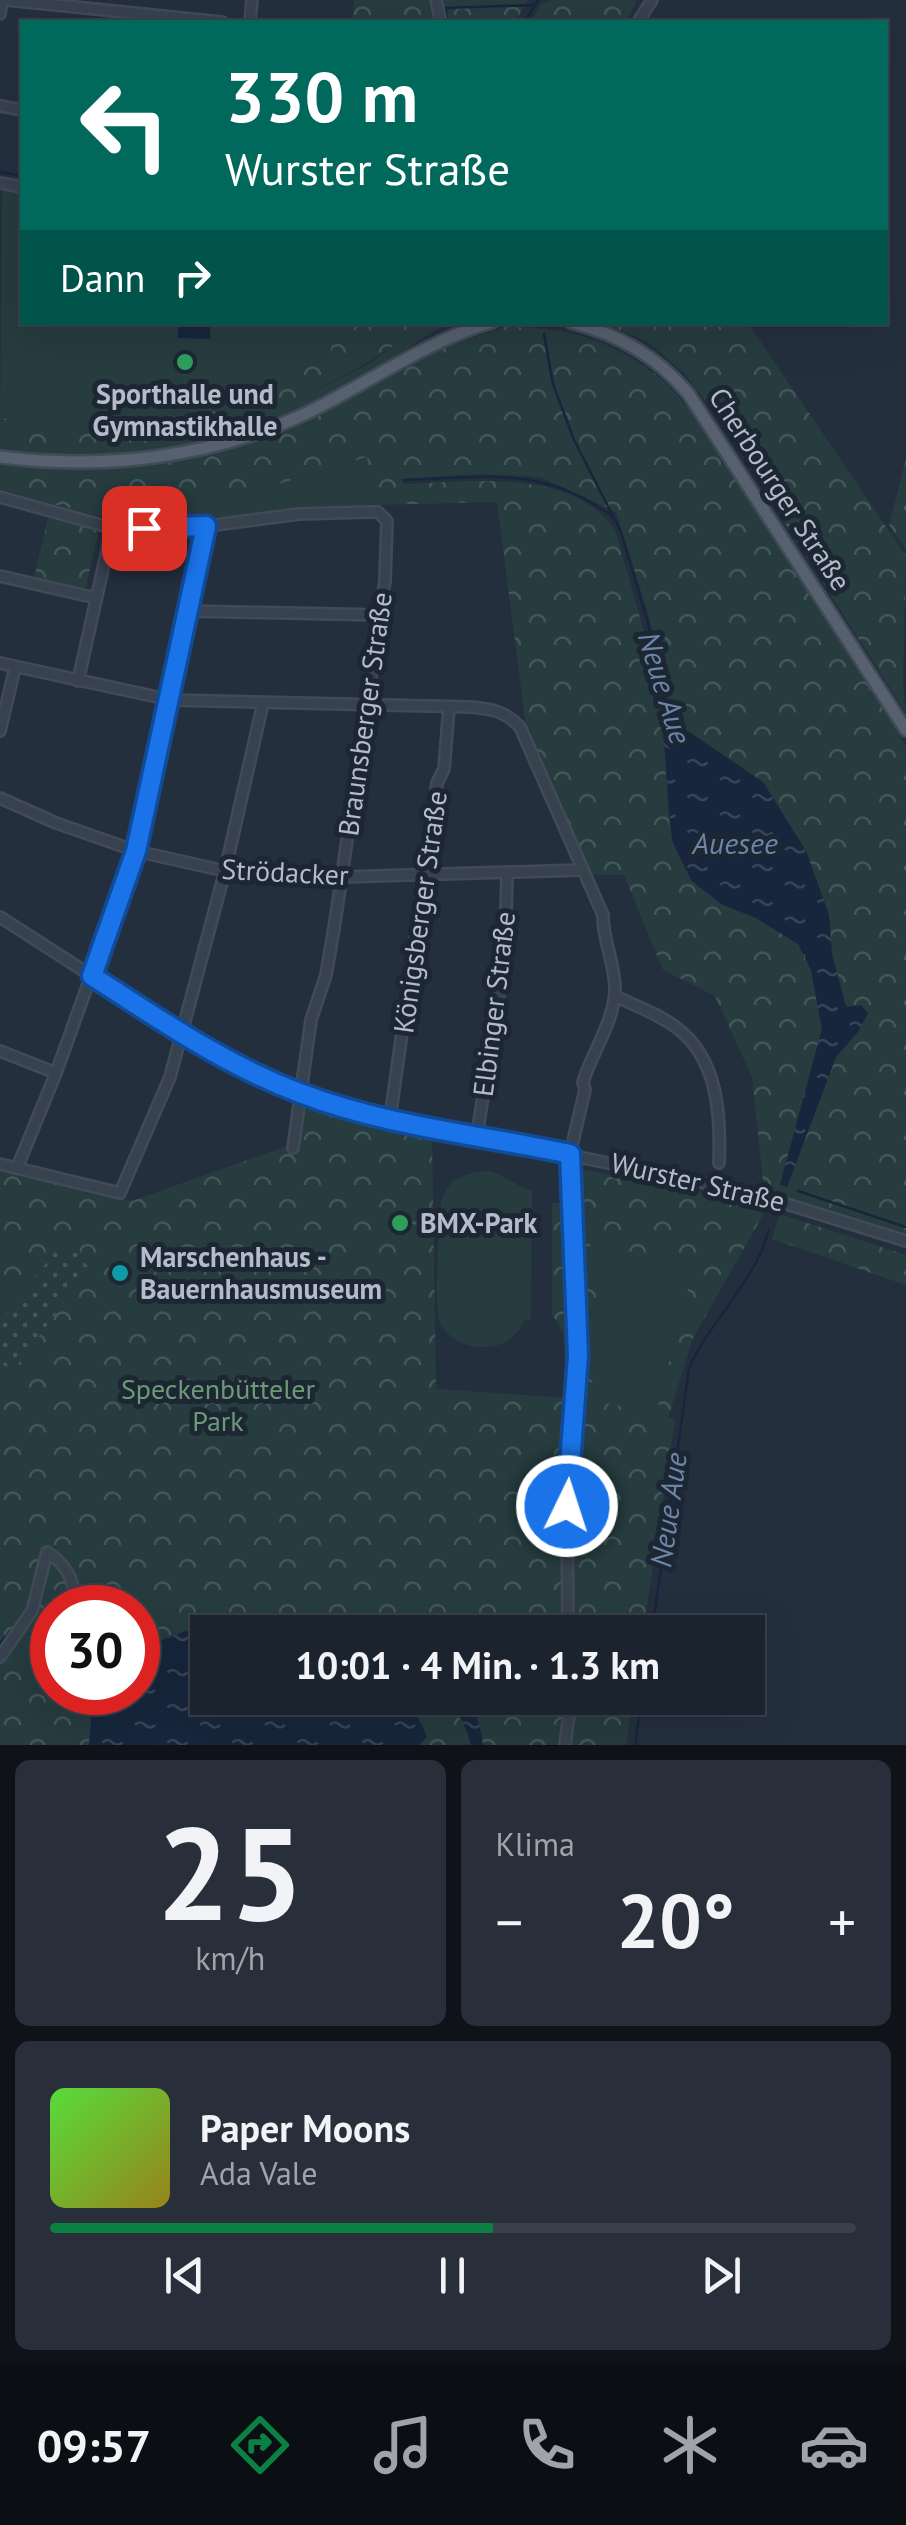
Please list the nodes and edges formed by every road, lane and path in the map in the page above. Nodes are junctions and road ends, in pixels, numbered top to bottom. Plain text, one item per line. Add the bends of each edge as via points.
1 (4, 0) edge
2 (140, 0) edge
3 (49, 2) edge
4 (0, 14) edge
5 (138, 14) junction
6 (186, 20) edge
7 (579, 325) edge
8 (475, 326) edge
9 (0, 457) edge
10 (0, 497) edge
11 (206, 526) junction
12 (112, 528) junction
13 (0, 576) edge
14 (96, 598) junction
15 (189, 611) junction
16 (380, 615) junction
17 (0, 663) edge
18 (15, 668) junction
19 (78, 681) junction
20 (171, 700) junction
21 (263, 702) junction
22 (366, 706) junction
23 (449, 707) junction
24 (906, 730) edge
25 (0, 731) edge
26 (0, 798) edge
27 (136, 851) junction
28 (582, 870) junction
29 (225, 871) junction
30 (506, 872) junction
31 (424, 875) junction
32 (341, 877) junction
33 (0, 917) edge
34 (92, 976) junction
35 (615, 996) junction
36 (182, 1034) junction
37 (0, 1051) edge
38 (56, 1072) junction
39 (302, 1094) junction
40 (390, 1118) junction
41 (477, 1135) junction
42 (292, 1148) dead end
43 (570, 1154) junction
44 (719, 1163) dead end
45 (0, 1164) edge
46 (17, 1168) junction
47 (906, 1240) edge
48 (39, 1585) edge
49 (72, 1585) edge
50 (30, 1614) edge
51 (568, 1615) edge
52 (0, 1657) edge
53 (568, 1715) edge
54 (564, 1745) edge

1 - 3 street
1 - 4 street
2 - 5 street
3 - 5 street
5 - 6 street
7 - 24 main road, Cherbourger Straße via 644,351 688,393
8 - 9 main road via 308,412 222,444 131,460
10 - 12 street
11 - 12 street
11 - 15 street
11 - 16 street, Braunsberger Straße via 378,512 386,521 388,545
12 - 14 street
13 - 14 street
14 - 19 street
15 - 16 street
15 - 20 street
16 - 22 street, Braunsberger Straße
17 - 18 street
18 - 19 street
18 - 25 street
19 - 20 street
20 - 21 street
20 - 27 street
21 - 22 street
21 - 29 street
22 - 23 street
22 - 32 street, Braunsberger Straße
23 - 28 street via 495,709 520,728
23 - 31 street, Königsberger Straße
26 - 27 street, Strödacker
27 - 29 street, Strödacker
27 - 34 street
28 - 30 street, Strödacker
28 - 35 street via 603,915
29 - 32 street, Strödacker
29 - 36 street
30 - 31 street, Strödacker
30 - 41 street, Elbinger Straße via 505,956
31 - 32 street, Strödacker
31 - 40 street, Königsberger Straße
32 - 39 street, Braunsberger Straße
33 - 34 street, Wurster Straße
34 - 36 street, Wurster Straße
34 - 38 street
35 - 43 street via 583,1082
35 - 44 street via 666,1020 699,1050 715,1093
36 - 39 street, Wurster Straße
36 - 46 street via 120,1194
37 - 38 street
38 - 46 street
39 - 40 street, Wurster Straße
39 - 42 street, Braunsberger Straße
40 - 41 street, Wurster Straße
41 - 43 street, Wurster Straße
43 - 47 street, Wurster Straße via 768,1198
43 - 51 street via 578,1355 567,1506
45 - 46 street
48 - 49 street via 47,1552 68,1571
50 - 52 street
53 - 54 street

